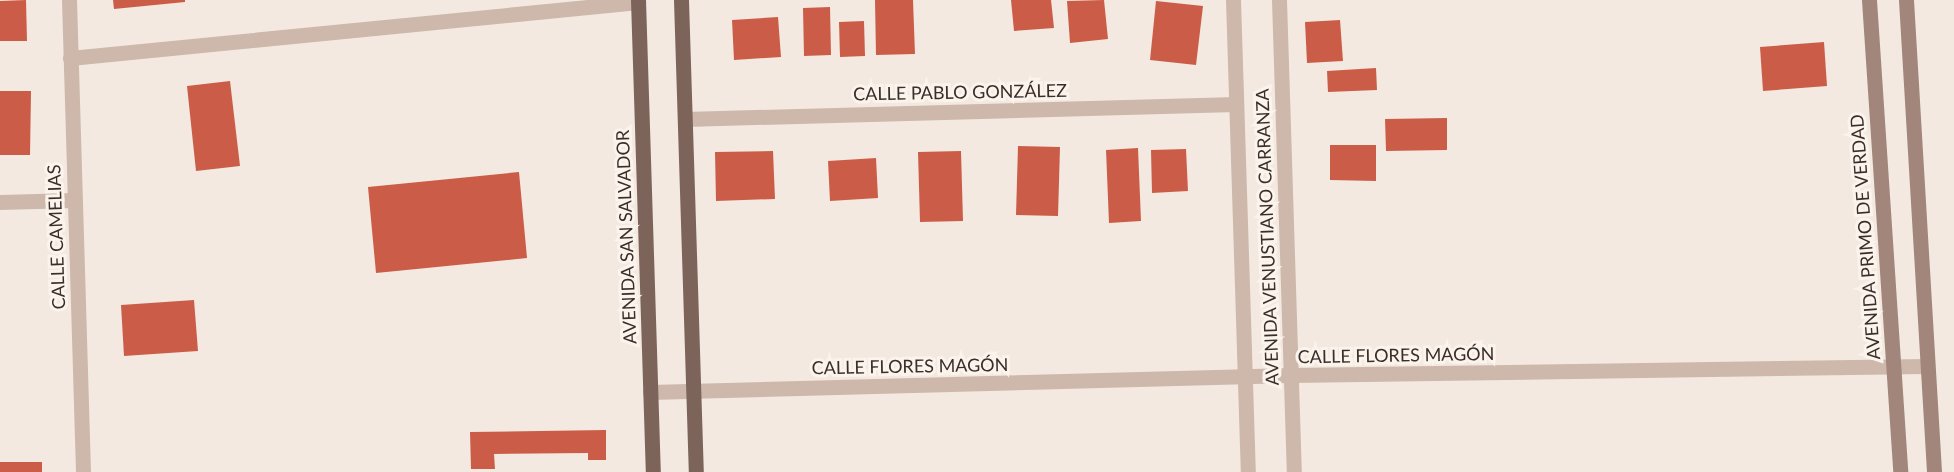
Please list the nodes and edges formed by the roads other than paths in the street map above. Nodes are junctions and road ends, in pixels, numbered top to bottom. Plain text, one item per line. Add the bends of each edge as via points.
1 (69, 0) edge
2 (681, 0) edge
3 (1233, 0) edge
4 (1279, 0) edge
5 (1869, 0) edge
6 (1906, 0) edge
7 (638, 1) edge
8 (70, 58) junction
9 (1236, 104) junction
10 (685, 119) junction
11 (74, 200) junction
12 (0, 202) edge
13 (1927, 366) junction
14 (1893, 368) junction
15 (1291, 375) junction
16 (1245, 377) junction
17 (693, 391) junction
18 (650, 392) junction
19 (83, 472) edge
20 (653, 472) edge
21 (696, 472) edge
22 (1248, 472) edge
23 (1294, 472) edge
24 (1900, 472) edge
25 (1934, 472) edge

1 - 8 street, CALLE CAMELIAS
2 - 10 main road
3 - 9 street, AVENIDA VENUSTIANO CARRANZA
4 - 15 street, AVENIDA VENUSTIANO CARRANZA
5 - 14 main road, AVENIDA PRIMO DE VERDAD
6 - 13 main road
7 - 8 street
7 - 18 main road, AVENIDA SAN SALVADOR
8 - 11 street, CALLE CAMELIAS
9 - 10 street, CALLE PABLO GONZÁLEZ
9 - 16 street, AVENIDA VENUSTIANO CARRANZA
10 - 17 main road
11 - 12 street
11 - 19 street, CALLE CAMELIAS
13 - 14 street, CALLE FLORES MAGÓN
13 - 25 main road
14 - 15 street, CALLE FLORES MAGÓN
14 - 24 main road, AVENIDA PRIMO DE VERDAD
15 - 16 street, CALLE FLORES MAGÓN
15 - 23 street, AVENIDA VENUSTIANO CARRANZA
16 - 17 street, CALLE FLORES MAGÓN
16 - 22 street, AVENIDA VENUSTIANO CARRANZA
17 - 18 street, CALLE FLORES MAGÓN
17 - 21 main road
18 - 20 main road, AVENIDA SAN SALVADOR

